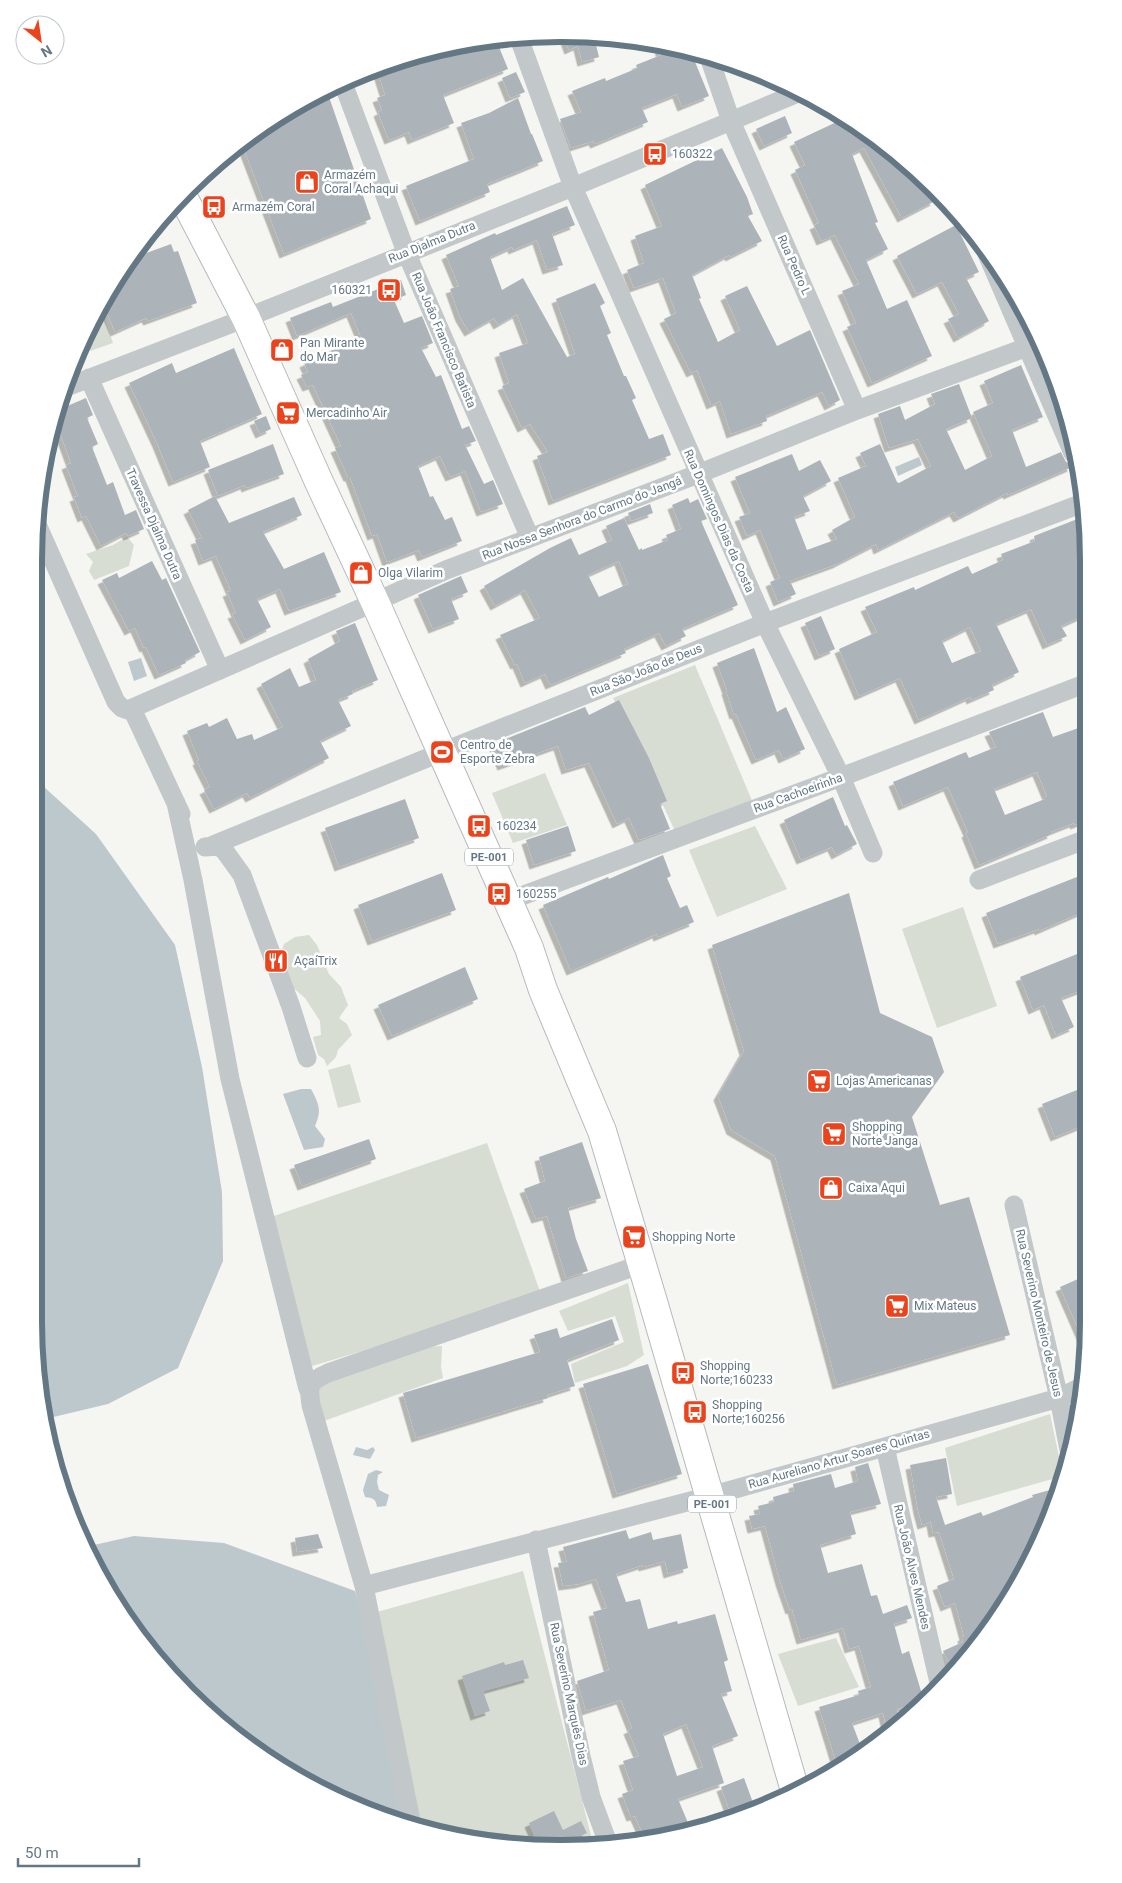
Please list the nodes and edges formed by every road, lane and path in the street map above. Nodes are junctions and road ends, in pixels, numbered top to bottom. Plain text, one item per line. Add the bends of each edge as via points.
1 (521, 44) edge
2 (711, 65) edge
3 (346, 90) edge
4 (790, 96) edge
5 (731, 121) junction
6 (573, 187) junction
7 (186, 203) edge
8 (406, 252) junction
9 (246, 318) junction
10 (1032, 345) edge
11 (1038, 357) edge
12 (89, 378) junction
13 (74, 384) edge
14 (857, 410) junction
15 (1059, 416) edge
16 (698, 474) junction
17 (1076, 507) edge
18 (43, 538) edge
19 (530, 538) junction
20 (375, 602) junction
21 (765, 623) junction
22 (220, 670) junction
23 (1080, 686) edge
24 (132, 709) junction
25 (442, 752) junction
26 (841, 777) junction
27 (176, 803) junction
28 (1080, 842) edge
29 (213, 846) junction
30 (873, 853) dead end
31 (979, 880) dead end
32 (508, 901) junction
33 (308, 1058) dead end
34 (1014, 1205) dead end
35 (642, 1264) junction
36 (308, 1389) junction
37 (1075, 1390) edge
38 (1058, 1398) junction
39 (1066, 1440) edge
40 (885, 1446) junction
41 (710, 1496) junction
42 (536, 1540) junction
43 (364, 1586) junction
44 (938, 1678) edge
45 (793, 1785) edge
46 (410, 1818) edge
47 (606, 1838) edge

1 - 6 street, Rua Domingos Dias da Costa
2 - 5 street, Rua Pedro L
3 - 8 street, Rua João Francisco Batista
4 - 5 street, Rua Djalma Dutra
5 - 6 street, Rua Djalma Dutra
5 - 14 street, Rua Pedro L
6 - 8 street, Rua Djalma Dutra
6 - 16 street, Rua Domingos Dias da Costa
7 - 9 main road, PE-001
8 - 9 street, Rua Djalma Dutra
8 - 19 street, Rua João Francisco Batista
9 - 12 street, Rua Djalma Dutra
9 - 20 main road, PE-001
10 - 14 street, Rua Nossa Senhora do Carmo do Jangá
11 - 15 street
12 - 13 street, Rua Djalma Dutra
12 - 22 street, Travessa Djalma Dutra
14 - 16 street, Rua Nossa Senhora do Carmo do Jangá
16 - 19 street, Rua Nossa Senhora do Carmo do Jangá
16 - 21 street, Rua Domingos Dias da Costa
17 - 21 street, Rua São João de Deus
18 - 24 street via 116,702 122,708
19 - 20 street, Rua Nossa Senhora do Carmo do Jangá
20 - 22 street, Rua Nossa Senhora do Carmo do Jangá
20 - 25 main road, PE-001
21 - 25 street, Rua São João de Deus
21 - 26 street, Rua Domingos Dias da Costa
22 - 24 street, Rua Nossa Senhora do Carmo do Jangá
23 - 26 street, Rua Cachoeirinha
24 - 27 street
25 - 29 street, Rua São João de Deus
25 - 32 main road, PE-001
26 - 30 street, Rua Domingos Dias da Costa
26 - 32 street, Rua Cachoeirinha
27 - 29 street via 198,845
27 - 36 street via 230,1079
28 - 31 street
29 - 33 street via 224,850 242,875
32 - 35 main road, PE-001 via 600,1125
34 - 38 street, Rua Severino Monteiro de Jesus
35 - 36 street via 328,1373 314,1380
35 - 41 main road, PE-001
36 - 43 street
37 - 38 street, Rua Aureliano Artur Soares Quintas
38 - 39 street, Rua Severino Monteiro de Jesus
38 - 40 street, Rua Aureliano Artur Soares Quintas
40 - 41 street, Rua Aureliano Artur Soares Quintas
40 - 44 street, Rua João Alves Mendes
41 - 42 street, Rua Aureliano Artur Soares Quintas
41 - 45 main road, PE-001
42 - 43 street, Rua Aureliano Artur Soares Quintas
42 - 47 street, Rua Severino Marquês Dias via 581,1756
43 - 46 street

